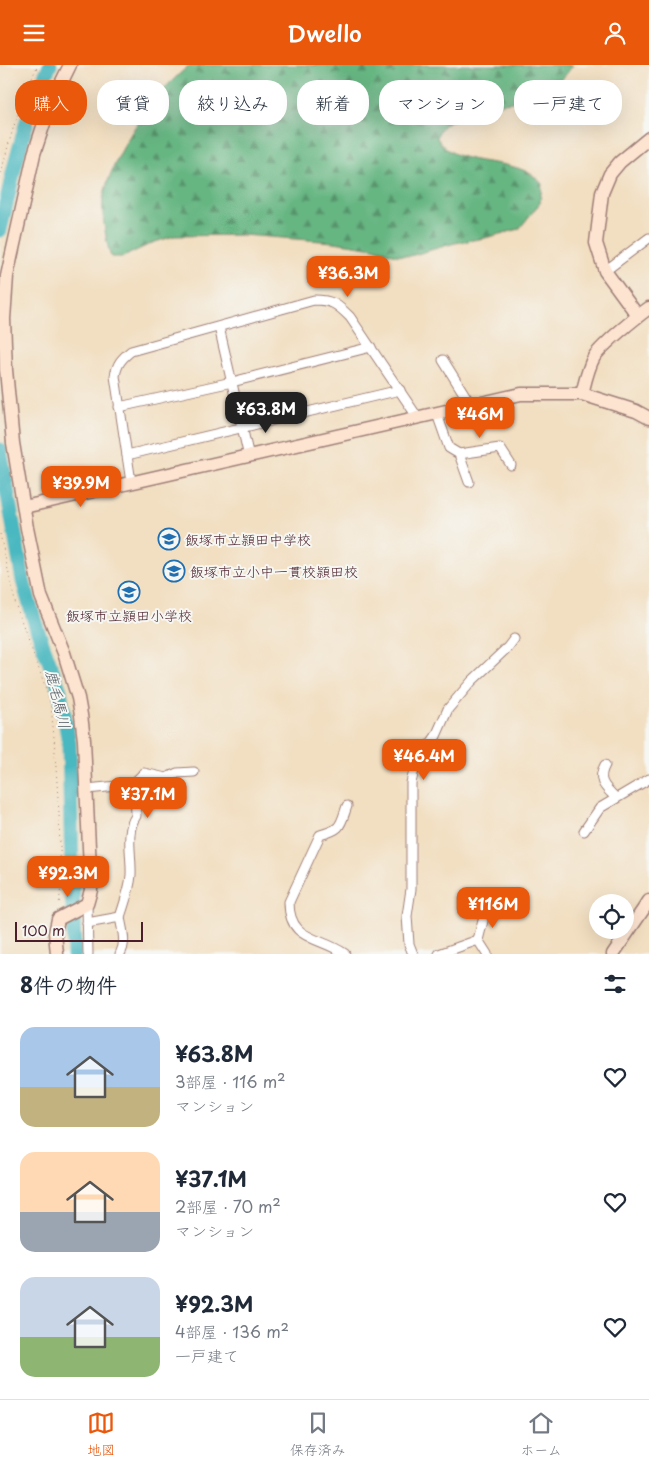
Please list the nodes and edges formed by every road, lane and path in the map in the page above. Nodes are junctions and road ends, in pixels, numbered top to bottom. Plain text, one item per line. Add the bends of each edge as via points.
1 (38, 65) edge
2 (70, 65) edge
3 (649, 138) edge
4 (0, 179) edge
5 (649, 238) edge
6 (605, 271) junction
7 (649, 308) edge
8 (638, 316) junction
9 (219, 327) junction
10 (371, 347) junction
11 (443, 361) dead end
12 (232, 382) junction
13 (400, 389) junction
14 (582, 394) junction
15 (471, 405) junction
16 (119, 407) junction
17 (437, 414) junction
18 (418, 418) junction
19 (649, 418) edge
20 (243, 428) junction
21 (459, 454) junction
22 (127, 455) junction
23 (249, 457) junction
24 (511, 465) dead end
25 (131, 482) junction
26 (469, 482) dead end
27 (24, 507) junction
28 (0, 534) edge
29 (514, 639) dead end
30 (605, 765) dead end
31 (194, 772) dead end
32 (649, 779) edge
33 (135, 782) junction
34 (87, 789) junction
35 (616, 798) junction
36 (346, 806) dead end
37 (584, 831) dead end
38 (649, 901) edge
39 (87, 904) junction
40 (485, 913) dead end
41 (120, 917) junction
42 (60, 918) junction
43 (87, 923) junction
44 (478, 940) junction
45 (58, 954) edge
46 (88, 954) edge
47 (120, 954) edge
48 (345, 954) edge
49 (413, 954) edge
50 (439, 954) edge
51 (487, 954) edge
52 (613, 954) edge

1 - 4 path via 13,128
2 - 27 street via 41,129 7,276 4,319 6,370 13,443
3 - 6 street via 620,162 610,174 602,193 596,243
5 - 6 street
6 - 8 street
7 - 8 street
8 - 14 street via 595,356
9 - 10 street via 324,300 339,306 350,317
9 - 12 street
9 - 16 street via 130,351 117,366 115,376
10 - 12 street
10 - 13 street
11 - 15 street
12 - 16 street
12 - 20 street
13 - 18 street
13 - 20 street
14 - 15 street via 521,394
14 - 19 street
15 - 17 street
16 - 22 street
17 - 18 street
17 - 21 street via 448,448
18 - 23 street
20 - 22 street
20 - 23 street
21 - 24 street via 500,448
21 - 26 street
22 - 25 street
23 - 25 street
25 - 27 street
27 - 34 street via 41,596 78,699
28 - 42 path via 16,606 50,706 59,813
29 - 49 street via 452,703 436,736 415,766 411,783 411,889 407,915
30 - 35 street via 601,779
31 - 33 street via 177,773 166,778 144,773
32 - 35 street
33 - 34 street
33 - 41 street via 131,875
34 - 39 street via 91,890
35 - 37 street via 600,808
36 - 48 street via 341,825 320,835 289,902 293,924 301,934
38 - 52 street
39 - 42 street
39 - 43 street
40 - 44 street
41 - 43 street
41 - 47 street via 124,941
42 - 45 street via 55,933
43 - 46 street
44 - 50 street
44 - 51 street

